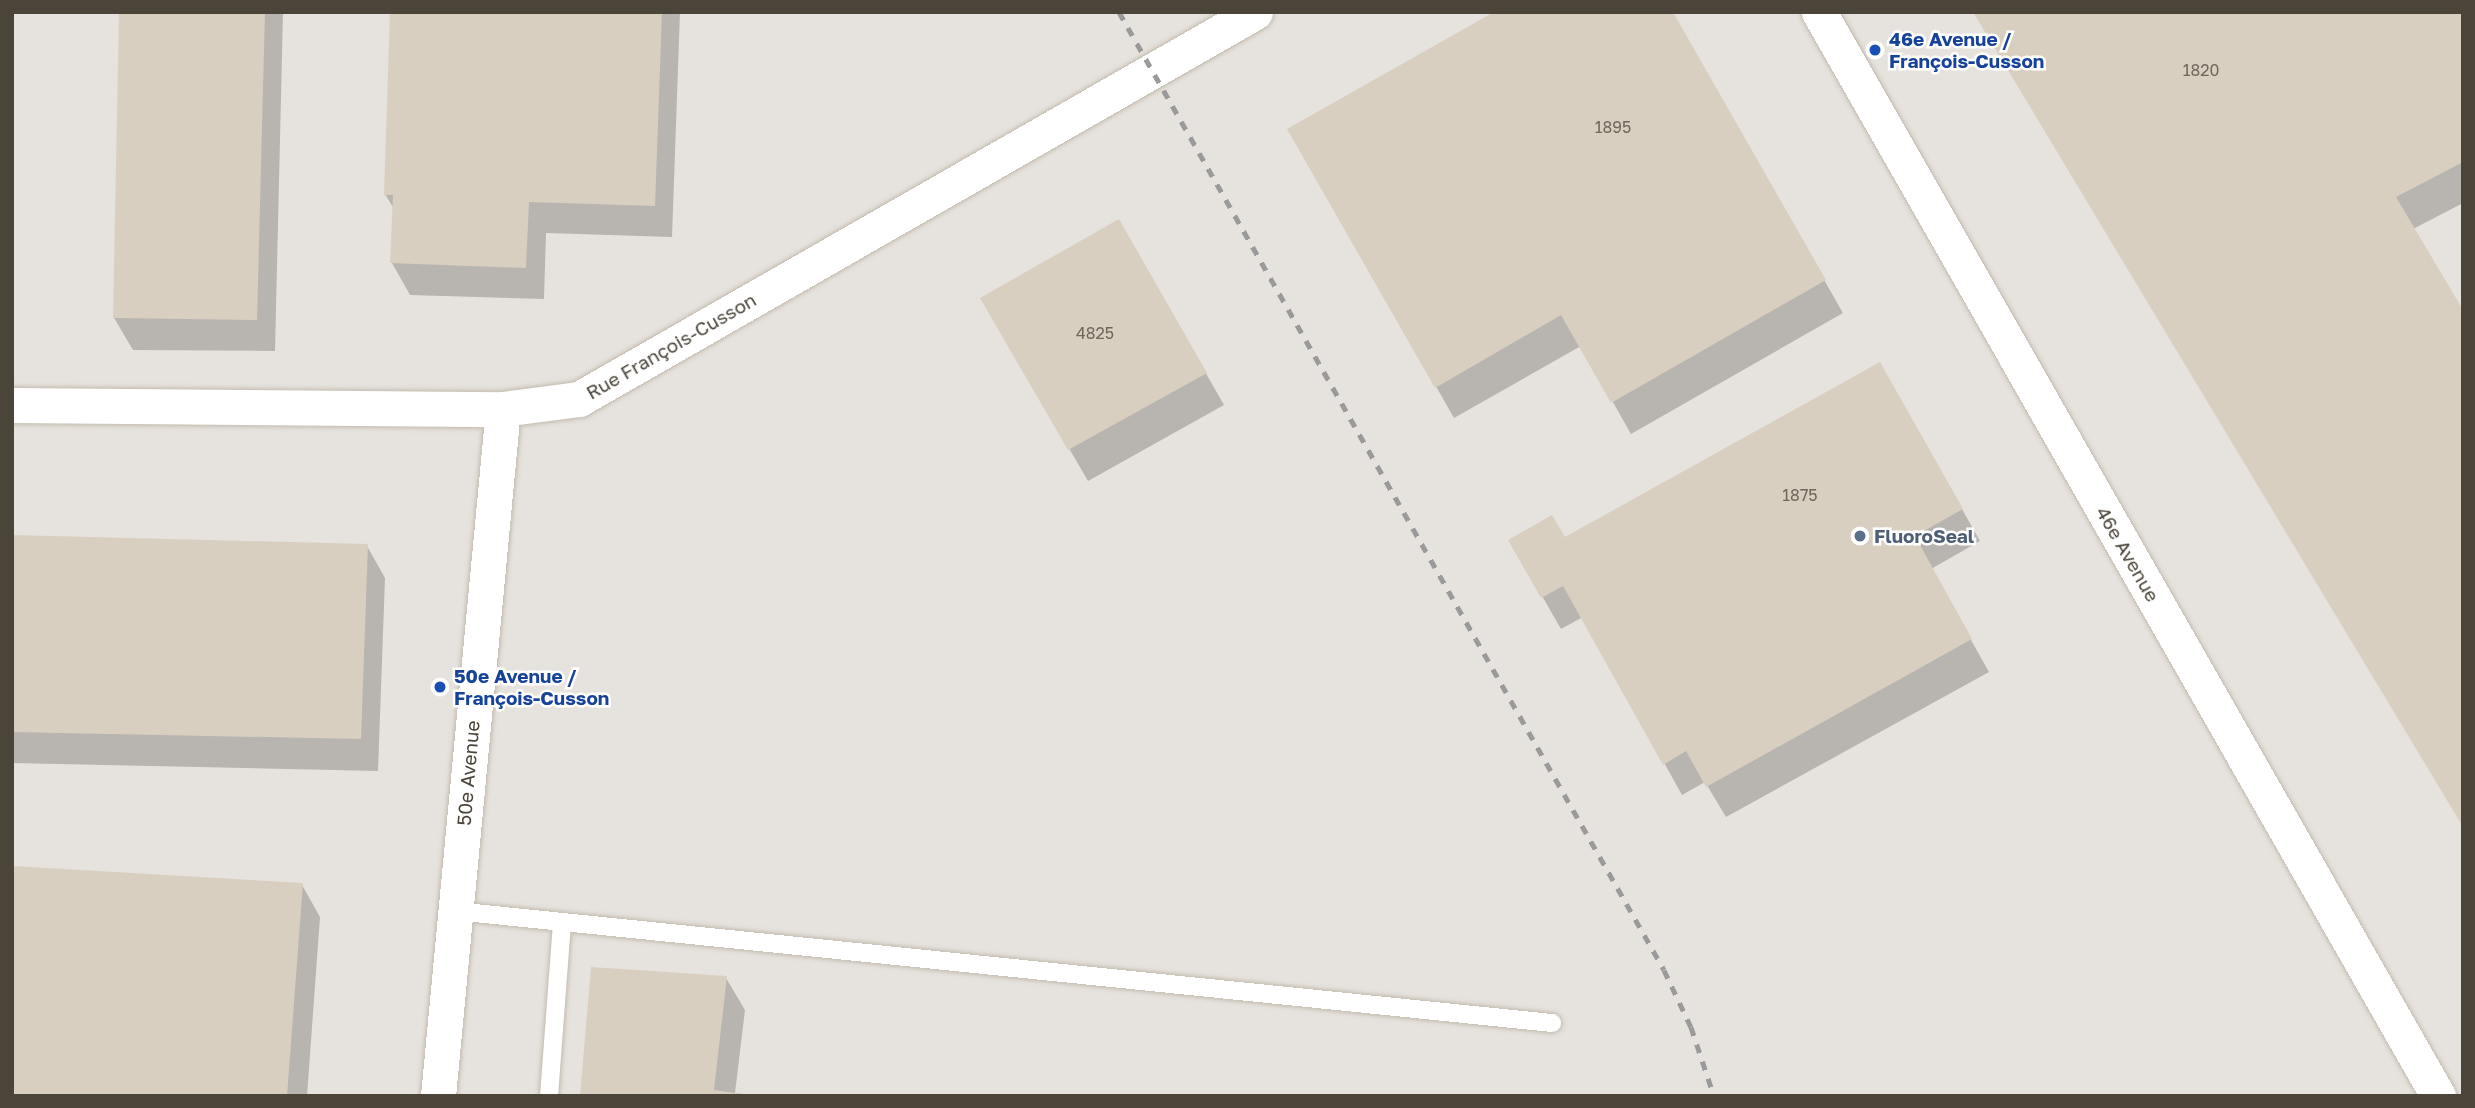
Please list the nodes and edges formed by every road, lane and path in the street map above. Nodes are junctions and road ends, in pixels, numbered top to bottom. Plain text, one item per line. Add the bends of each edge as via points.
1 (1255, 12) edge
2 (1819, 12) edge
3 (12, 405) edge
4 (503, 409) junction
5 (455, 911) junction
6 (562, 922) junction
7 (1552, 1023) dead end
8 (438, 1096) edge
9 (549, 1096) edge
10 (2438, 1096) edge

1 - 4 street, Rue François-Cusson via 579,399
2 - 10 street, 46e Avenue
3 - 4 street, Rue François-Cusson
4 - 5 street, 50e Avenue
5 - 6 lane
5 - 8 street, 50e Avenue
6 - 7 lane
6 - 9 lane

